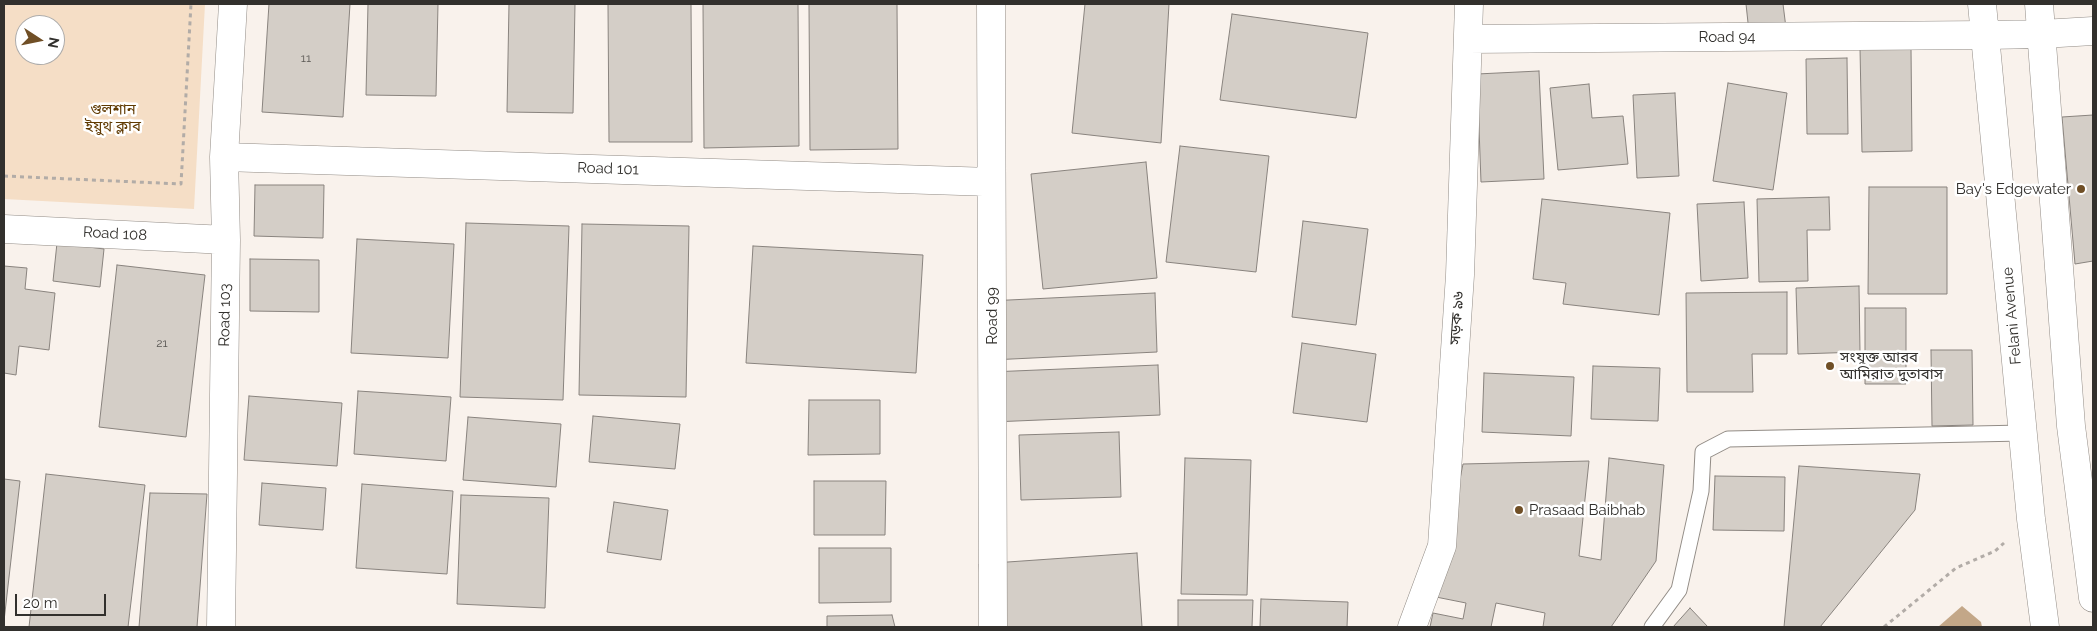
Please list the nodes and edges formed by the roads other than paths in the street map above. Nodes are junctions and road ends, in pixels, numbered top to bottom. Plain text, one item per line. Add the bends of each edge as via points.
1 (233, 4) edge
2 (991, 4) edge
3 (1469, 4) edge
4 (1982, 4) edge
5 (2039, 4) edge
6 (2093, 32) edge
7 (2042, 34) junction
8 (1986, 35) junction
9 (1468, 39) junction
10 (224, 157) junction
11 (991, 182) junction
12 (4, 229) edge
13 (226, 240) junction
14 (2023, 433) junction
15 (2093, 598) edge
16 (221, 627) edge
17 (993, 627) edge
18 (1412, 627) edge
19 (1652, 627) edge
20 (2044, 627) edge

1 - 10 street, Road 103
2 - 11 street, Road 99
3 - 9 street, সড়ক ৯৬
4 - 8 street, Felani Avenue
5 - 7 street
6 - 7 street, Road 94
7 - 8 street, Road 94
7 - 15 street via 2071,426
8 - 9 street, Road 94
8 - 14 street, Felani Avenue
9 - 18 street, সড়ক ৯৬ via 1460,275 1442,546
10 - 11 street, Road 101
10 - 13 street, Road 103
11 - 17 street, Road 99
12 - 13 street, Road 108
13 - 16 street, Road 103
14 - 19 lane via 1728,439 1704,452 1701,491 1679,590
14 - 20 street, Felani Avenue

